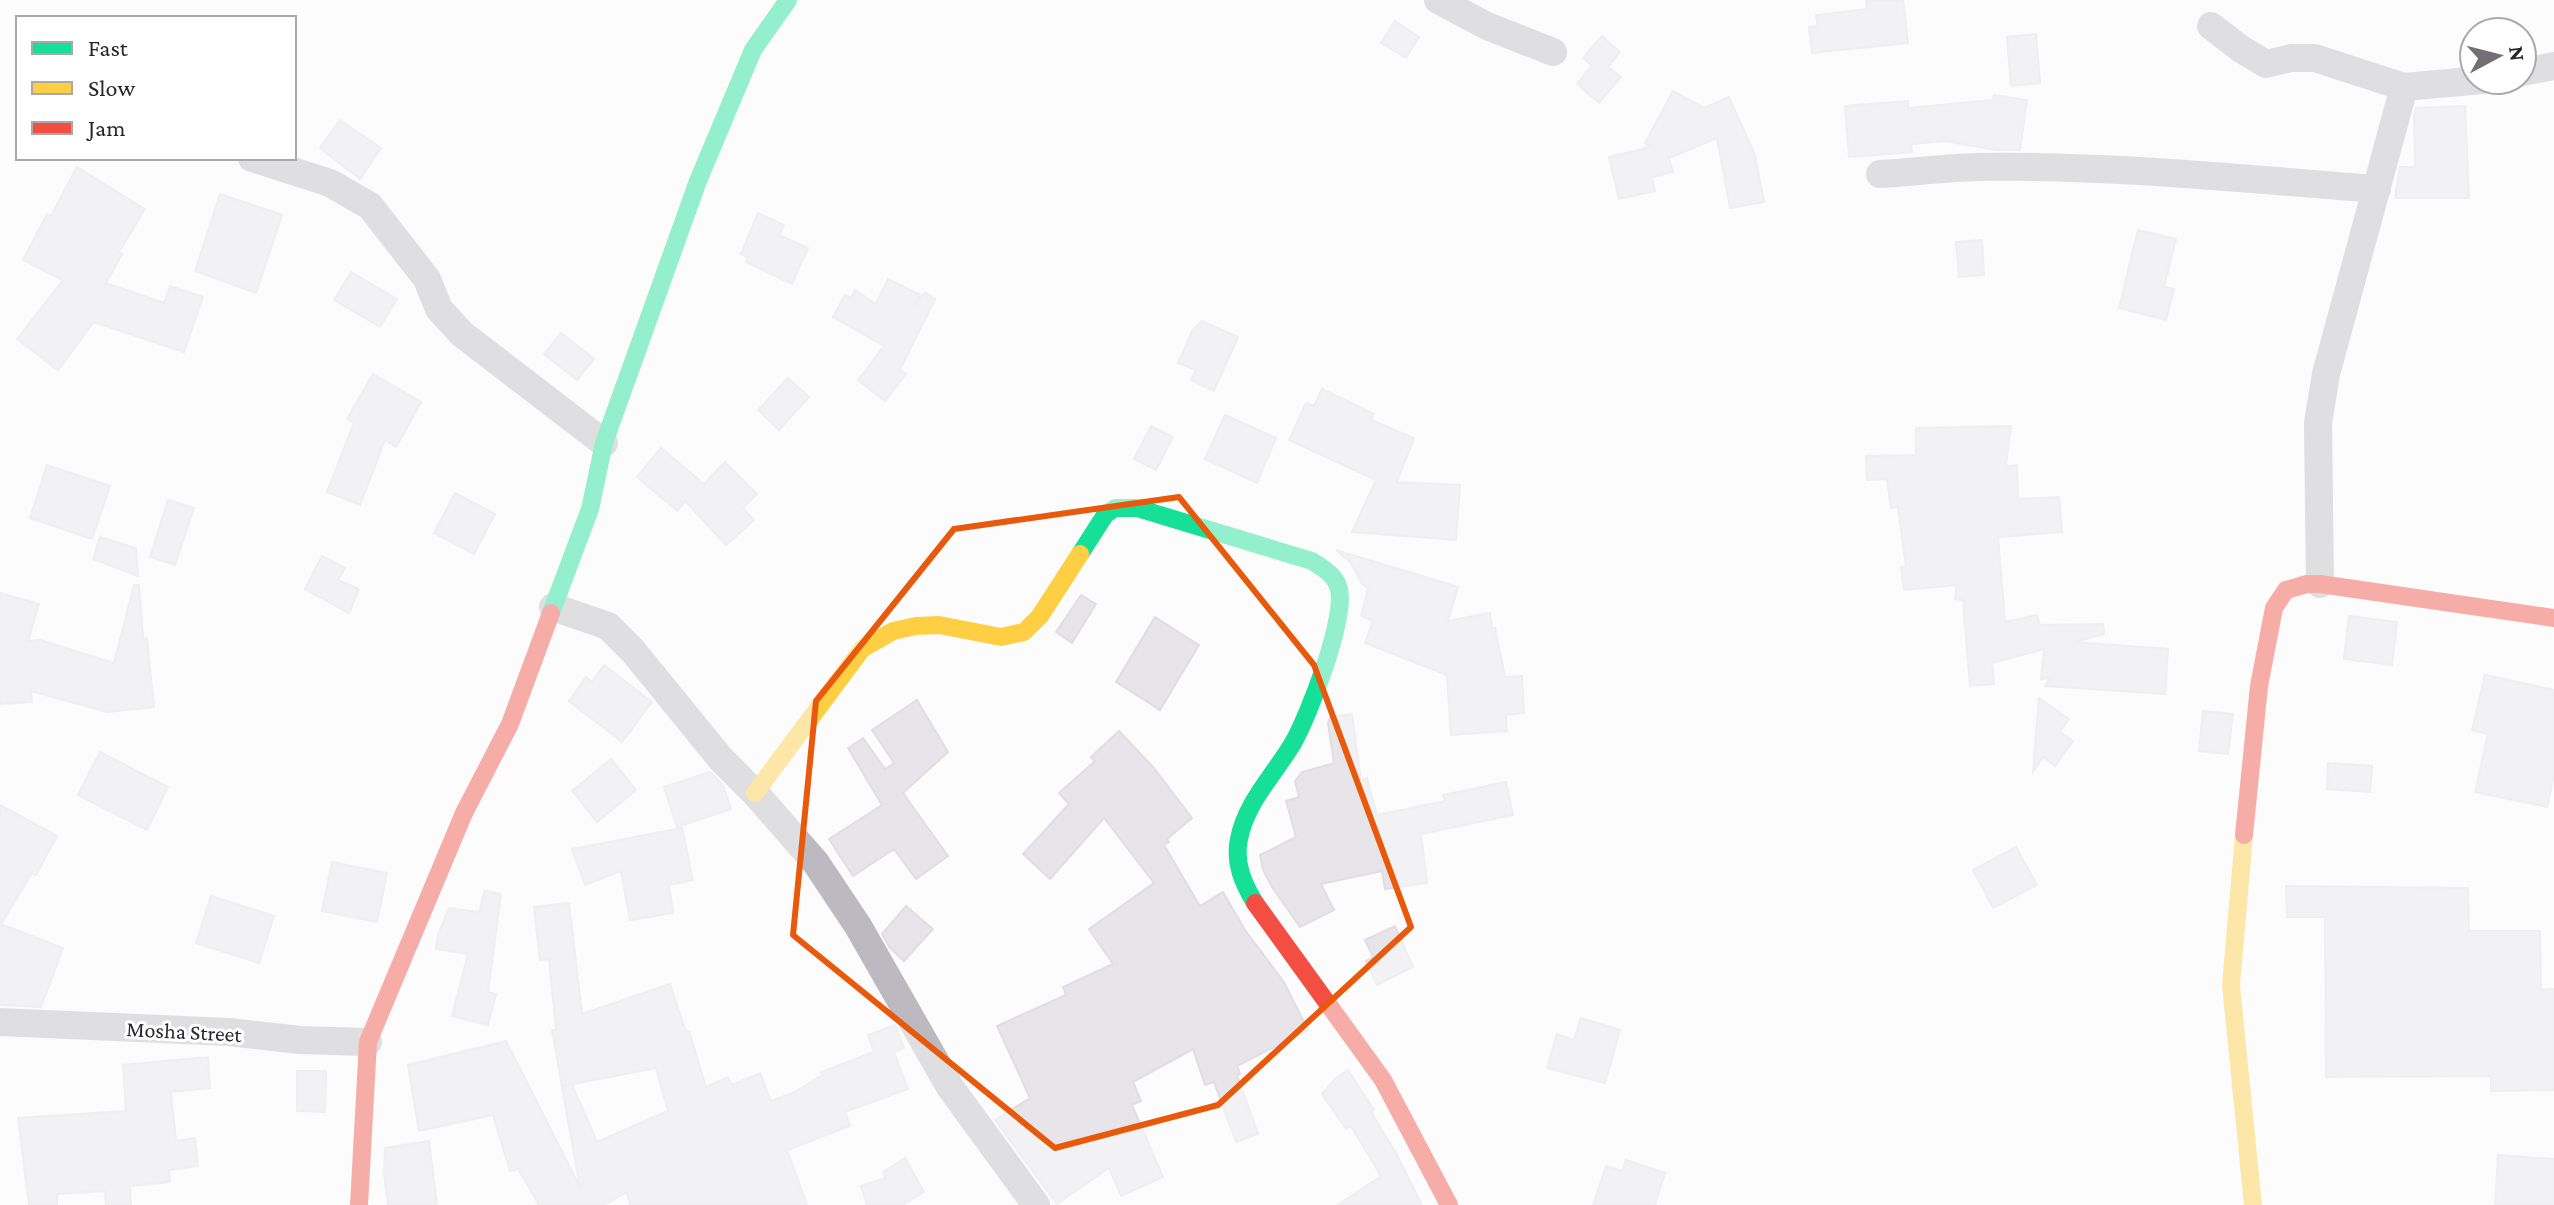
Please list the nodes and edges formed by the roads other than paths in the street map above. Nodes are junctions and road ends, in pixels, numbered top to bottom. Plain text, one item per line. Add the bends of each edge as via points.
1 (788, 0) edge
2 (1438, 0) edge
3 (2211, 26) dead end
4 (1553, 52) dead end
5 (2458, 82) edge
6 (2404, 87) junction
7 (258, 160) edge
8 (1880, 174) dead end
9 (2377, 189) junction
10 (604, 443) junction
11 (2320, 584) junction
12 (553, 607) junction
13 (2554, 618) edge
14 (755, 793) junction
15 (0, 1022) edge
16 (368, 1042) junction
17 (359, 1205) edge
18 (1036, 1205) edge
19 (1449, 1205) edge
20 (2253, 1205) edge

1 - 10 street via 753,50 704,167
2 - 4 street
3 - 6 street via 2261,63 2315,58
5 - 6 street
6 - 9 street
7 - 10 street via 330,183 370,206 427,279 439,309 462,334
8 - 9 street via 2025,167
9 - 11 street via 2326,374 2318,423
10 - 12 street via 590,509
11 - 13 street
11 - 20 street via 2286,590 2274,608 2250,768 2231,985
12 - 14 street via 608,626
12 - 16 street via 510,724 464,813
14 - 18 street via 816,863 950,1087
14 - 19 street via 862,649 893,631 916,626 1001,637 1024,632 1115,508 1137,508 1312,561 1333,576 1341,601 1295,739 1240,826 1237,861 1252,899 1396,1103
15 - 16 street, Mosha Street
16 - 17 street

